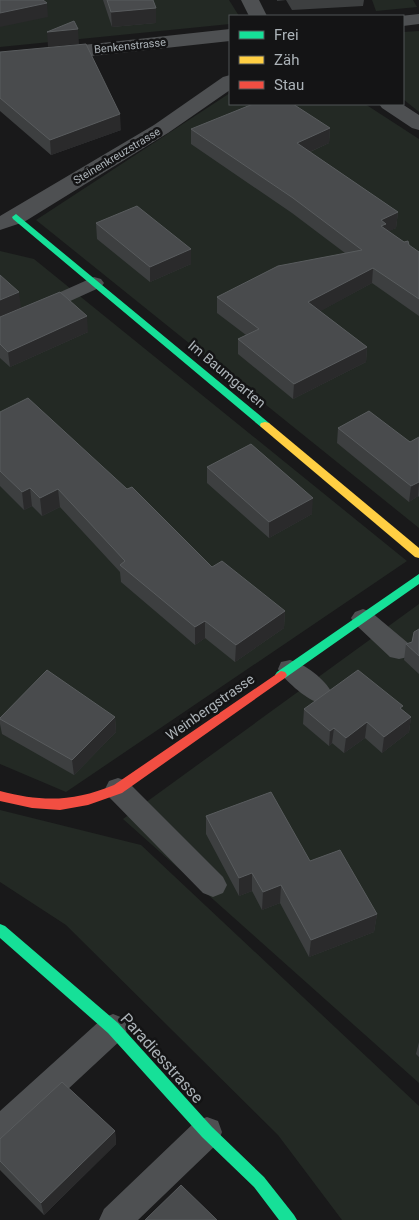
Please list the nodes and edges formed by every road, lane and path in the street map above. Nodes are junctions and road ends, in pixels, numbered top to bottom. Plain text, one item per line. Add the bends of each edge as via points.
1 (250, 0) edge
2 (258, 15) edge
3 (419, 20) edge
4 (404, 21) edge
5 (229, 35) edge
6 (0, 60) edge
7 (229, 82) edge
8 (391, 105) edge
9 (419, 124) edge
10 (8, 221) edge
11 (94, 283) junction
12 (0, 327) edge
13 (419, 554) edge
14 (419, 578) edge
15 (363, 618) junction
16 (399, 650) dead end
17 (290, 669) junction
18 (320, 693) dead end
19 (118, 789) junction
20 (0, 796) edge
21 (213, 885) dead end
22 (0, 930) edge
23 (113, 1028) junction
24 (0, 1131) edge
25 (207, 1132) junction
26 (115, 1220) edge
27 (288, 1220) edge

1 - 2 street
3 - 4 street
5 - 6 street, Benkenstrasse
7 - 10 street, Steinenkreuzstrasse via 161,129
8 - 9 street
10 - 11 street, Im Baumgarten
11 - 12 lane
11 - 13 street, Im Baumgarten
14 - 15 street, Weinbergstrasse
15 - 16 lane
15 - 17 street, Weinbergstrasse
17 - 18 lane
17 - 19 street, Weinbergstrasse
19 - 20 street, Weinbergstrasse via 97,800 65,806 23,803
19 - 21 lane
22 - 23 street, Paradiesstrasse
23 - 24 lane
23 - 25 street, Paradiesstrasse
25 - 26 lane
25 - 27 street, Paradiesstrasse via 258,1182

